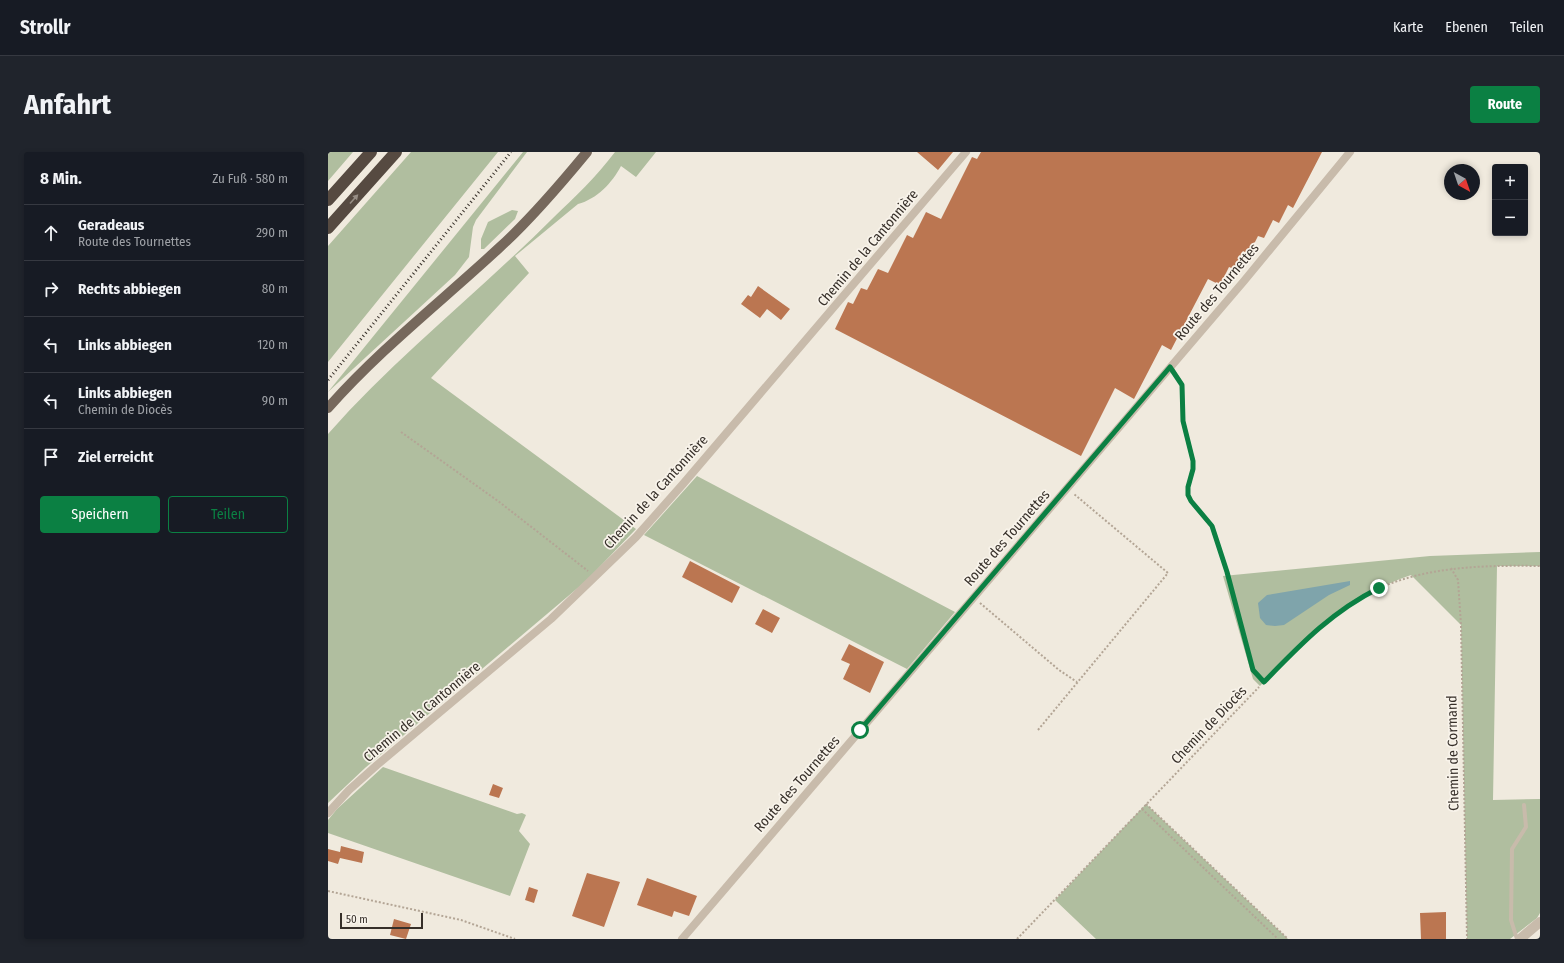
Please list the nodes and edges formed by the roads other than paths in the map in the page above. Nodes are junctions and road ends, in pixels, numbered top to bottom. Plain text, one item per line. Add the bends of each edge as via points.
1 (371, 152) edge
2 (396, 152) edge
3 (587, 152) edge
4 (966, 152) edge
5 (1350, 152) edge
6 (328, 200) edge
7 (328, 228) edge
8 (1170, 367) junction
9 (328, 408) edge
10 (1264, 682) road end
11 (1524, 805) dead end
12 (328, 813) edge
13 (1540, 922) edge
14 (682, 939) edge
15 (1517, 939) edge
16 (1520, 939) edge

1 - 6 highway
7 -> 2 highway
3 - 9 main road via 514,234 379,356
4 - 12 street, Chemin de la Cantonnière via 654,518 596,577 517,650 359,782
5 - 8 street, Route des Tournettes
8 - 10 lane via 1182,385 1183,421 1193,461 1188,495 1212,526 1253,670
8 - 14 street, Route des Tournettes
11 - 15 lane via 1526,827 1512,849 1511,920
13 - 16 street

